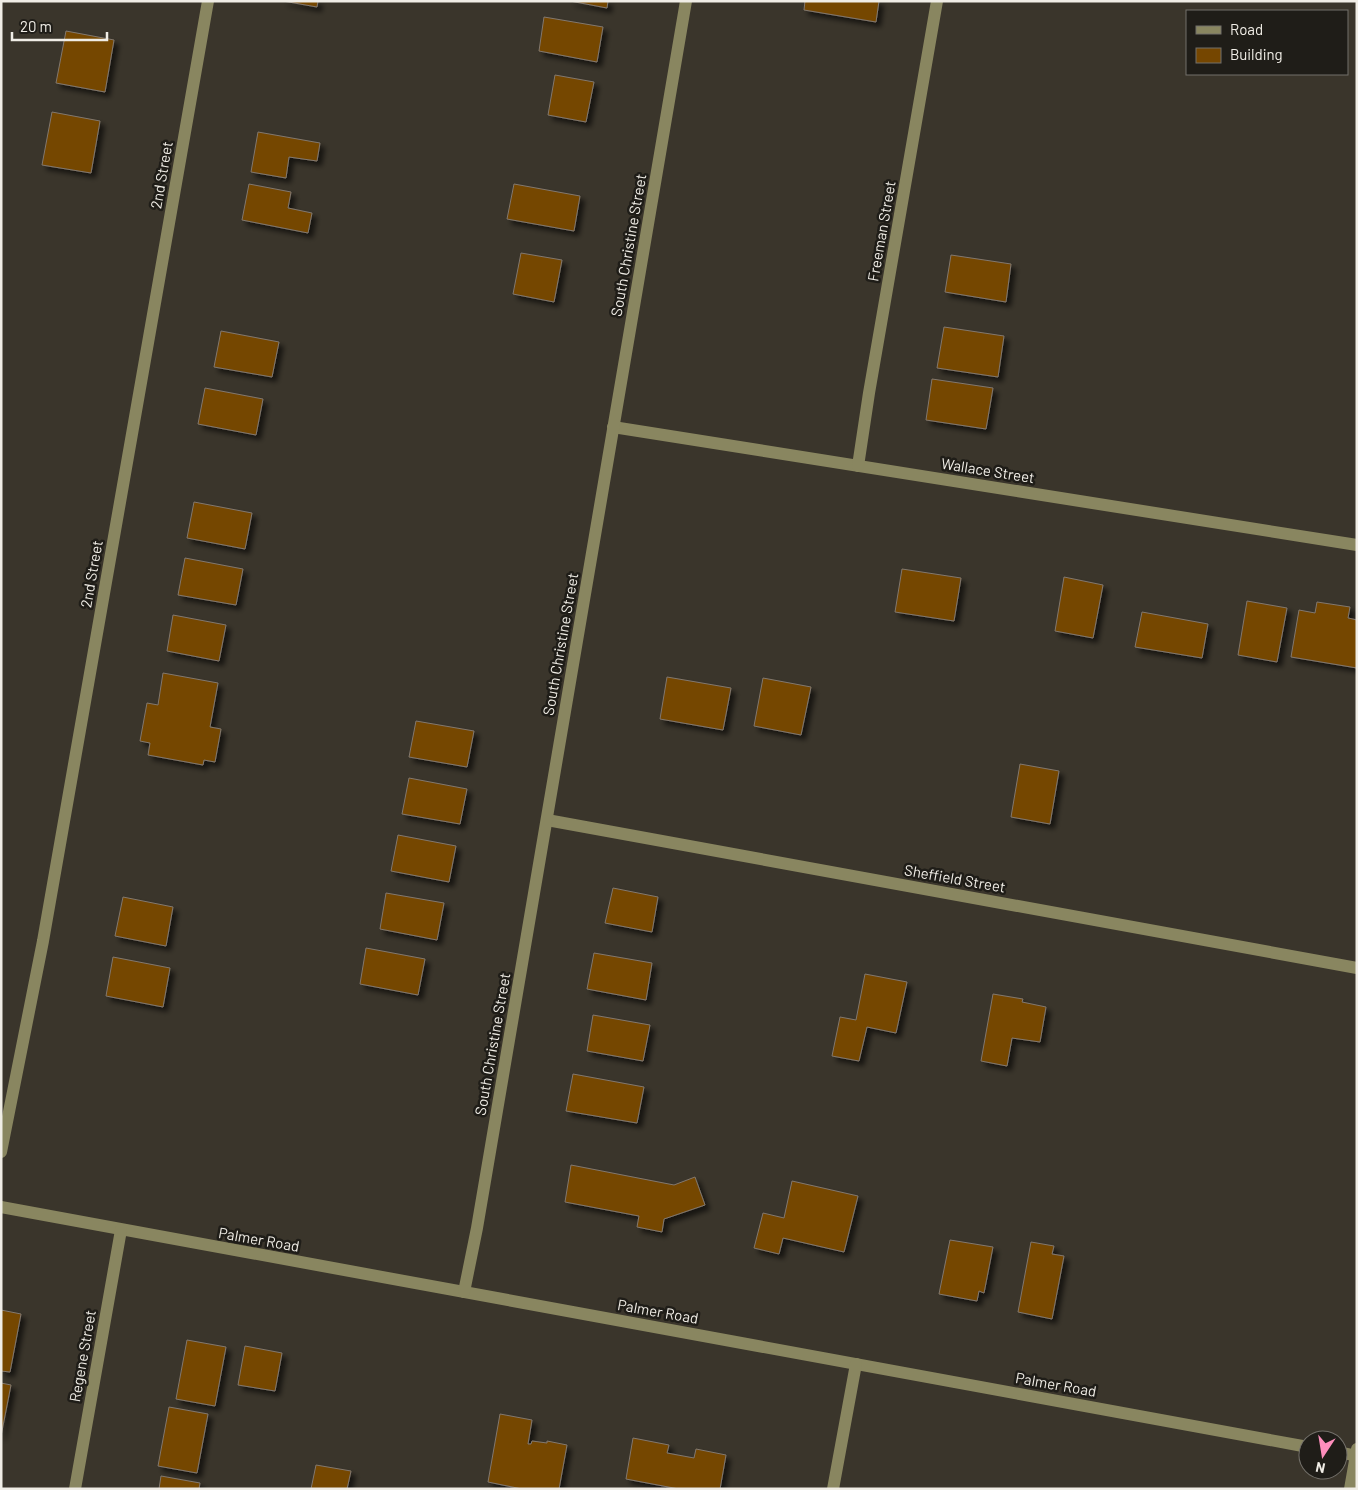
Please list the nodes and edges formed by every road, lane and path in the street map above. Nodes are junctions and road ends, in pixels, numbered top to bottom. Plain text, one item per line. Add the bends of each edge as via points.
1 (208, 1) edge
2 (686, 1) edge
3 (937, 1) edge
4 (613, 427) junction
5 (858, 466) junction
6 (1357, 545) edge
7 (547, 820) junction
8 (1357, 968) edge
9 (1, 1152) edge
10 (1, 1207) edge
11 (121, 1230) junction
12 (464, 1292) junction
13 (856, 1364) junction
14 (1298, 1445) edge
15 (1356, 1453) edge
16 (75, 1489) edge
17 (833, 1489) edge
18 (1350, 1489) edge

1 - 9 street, 2nd Street via 43,941
2 - 4 street, South Christine Street
3 - 5 street, Freeman Street
4 - 5 street, Wallace Street
4 - 7 street, South Christine Street
5 - 6 street, Wallace Street
7 - 8 street, Sheffield Street
7 - 12 street, South Christine Street
10 - 11 street, Palmer Road
11 - 12 street, Palmer Road
11 - 16 street, Regene Street
12 - 13 street, Palmer Road
13 - 14 street, Palmer Road
13 - 17 street
15 - 18 street

